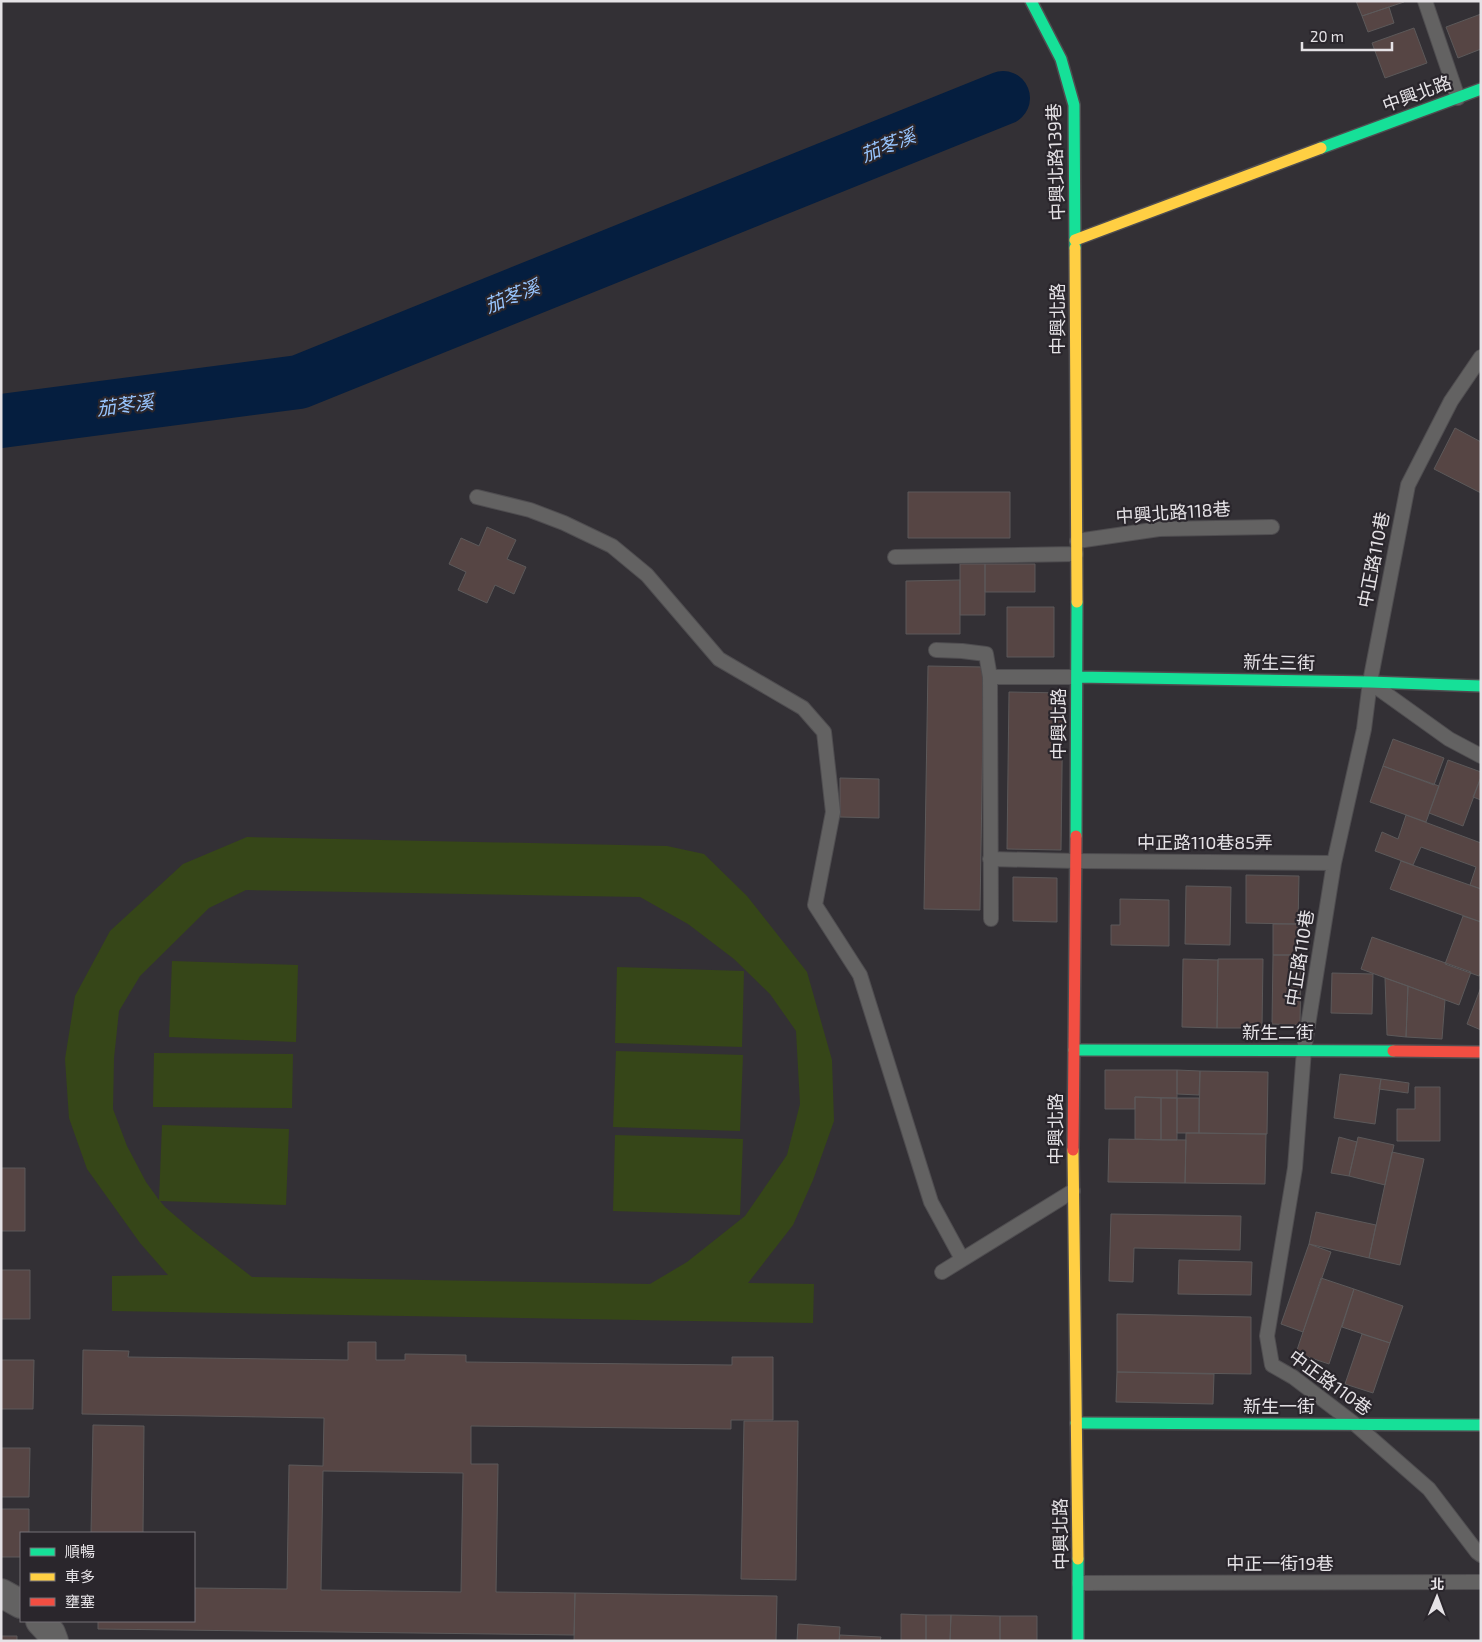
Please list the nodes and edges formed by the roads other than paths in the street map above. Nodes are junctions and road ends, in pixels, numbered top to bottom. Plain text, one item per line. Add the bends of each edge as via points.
1 (1031, 1) edge
2 (1425, 1) edge
3 (1481, 89) edge
4 (1458, 98) junction
5 (1075, 240) junction
6 (1481, 357) edge
7 (477, 497) dead end
8 (1272, 527) dead end
9 (1076, 547) junction
10 (895, 557) dead end
11 (936, 650) dead end
12 (990, 676) junction
13 (1077, 677) junction
14 (1370, 682) junction
15 (1481, 686) edge
16 (1481, 756) edge
17 (990, 859) junction
18 (1076, 861) junction
19 (1334, 863) junction
20 (991, 919) dead end
21 (1074, 1050) junction
22 (1304, 1050) junction
23 (1481, 1052) edge
24 (1073, 1191) junction
25 (962, 1259) junction
26 (942, 1272) dead end
27 (1076, 1423) junction
28 (1356, 1425) junction
29 (1481, 1425) edge
30 (1481, 1555) edge
31 (1481, 1582) edge
32 (1079, 1583) junction
33 (1, 1593) edge
34 (20, 1603) edge
35 (41, 1622) edge
36 (54, 1641) edge
37 (1078, 1641) edge

1 - 5 street, 中興北路139巷 via 1061,59 1074,105
2 - 4 lane
3 - 4 street, 中興北路
4 - 5 street, 中興北路
5 - 9 street, 中興北路
6 - 14 lane, 中正路110巷 via 1451,401 1408,485
7 - 25 lane via 564,522 612,546 647,575 719,659 804,708 824,732 833,812 815,904 860,975 931,1202
8 - 9 lane, 中興北路118巷 via 1159,530
9 - 10 lane, 中興北路118巷
9 - 13 street, 中興北路
11 - 12 lane via 986,654
12 - 13 lane
12 - 17 lane
13 - 14 street, 新生三街
13 - 18 street, 中興北路
14 - 15 street, 新生三街
14 - 16 lane via 1449,739
14 - 19 lane, 中正路110巷 via 1364,729
17 - 18 lane, 中正路110巷85弄
17 - 20 lane
18 - 19 lane, 中正路110巷85弄
18 - 21 street, 中興北路
19 - 22 lane, 中正路110巷
21 - 22 street, 新生二街
21 - 24 street, 中興北路
22 - 23 street, 新生二街
22 - 28 lane, 中正路110巷 via 1295,1168 1267,1336 1272,1365
24 - 25 lane
24 - 27 street, 中興北路
25 - 26 lane
27 - 28 street, 新生一街
27 - 32 street, 中興北路
28 - 29 street, 新生一街
28 - 30 lane, 中正路110巷 via 1429,1489
31 - 32 lane, 中正一街19巷
32 - 37 street, 中興北路
33 - 34 street
35 - 36 street

